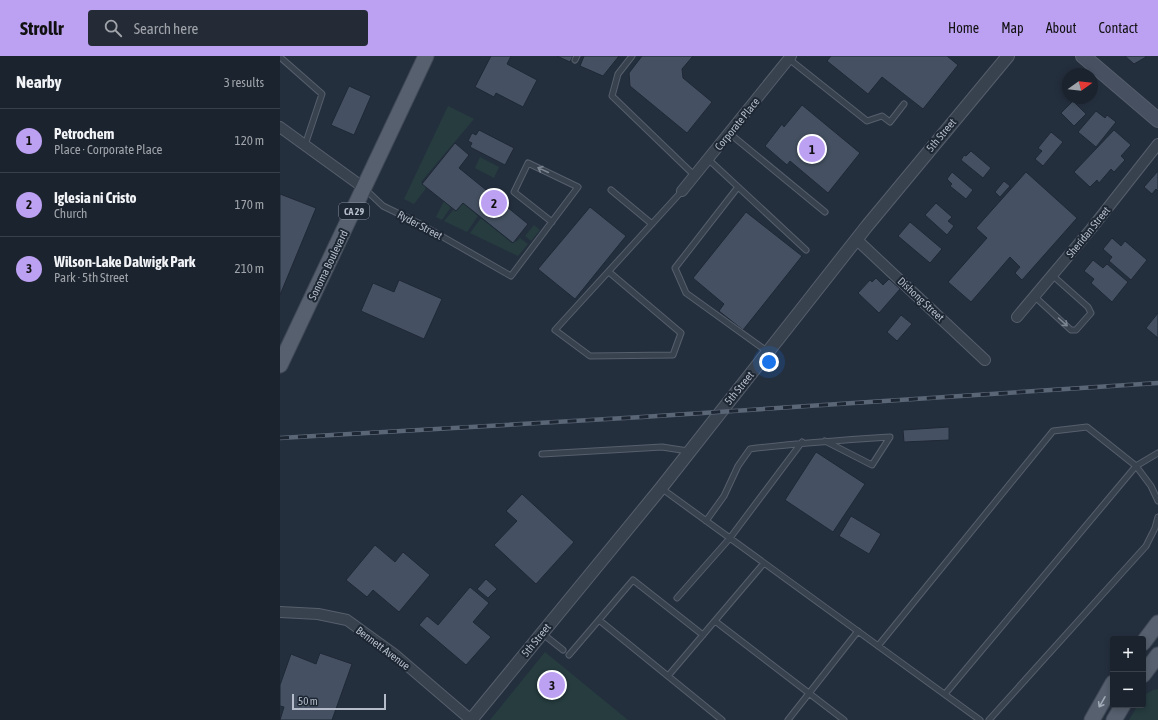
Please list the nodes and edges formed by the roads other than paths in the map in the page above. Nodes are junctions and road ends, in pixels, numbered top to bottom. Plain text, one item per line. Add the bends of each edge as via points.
1 (426, 56) edge
2 (632, 56) edge
3 (1008, 56) edge
4 (1083, 56) edge
5 (280, 57) edge
6 (790, 58) edge
7 (904, 104) dead end
8 (1158, 120) edge
9 (280, 128) edge
10 (729, 133) junction
11 (1158, 144) edge
12 (304, 146) junction
13 (708, 159) junction
14 (695, 176) junction
15 (738, 186) junction
16 (364, 188) junction
17 (611, 190) dead end
18 (682, 191) joint
19 (825, 212) dead end
20 (552, 222) junction
21 (652, 224) junction
22 (856, 239) junction
23 (806, 250) dead end
24 (609, 272) junction
25 (1052, 276) junction
26 (1034, 296) junction
27 (1017, 317) dead end
28 (768, 352) junction
29 (986, 360) dead end
30 (280, 365) edge
31 (825, 441) junction
32 (802, 442) junction
33 (689, 451) junction
34 (1158, 453) edge
35 (542, 454) dead end
36 (1136, 466) junction
37 (661, 488) junction
38 (1158, 501) edge
39 (1158, 517) edge
40 (706, 521) junction
41 (730, 538) junction
42 (764, 563) junction
43 (677, 598) dead end
44 (280, 612) edge
45 (598, 620) junction
46 (715, 622) junction
47 (1158, 623) edge
48 (858, 631) junction
49 (542, 633) junction
50 (703, 635) junction
51 (1146, 638) edge
52 (878, 646) junction
53 (563, 650) dead end
54 (569, 655) dead end
55 (1158, 655) edge
56 (1145, 672) edge
57 (668, 676) junction
58 (1110, 688) edge
59 (810, 694) junction
60 (945, 694) junction
61 (1121, 708) edge
62 (471, 720) edge
63 (722, 720) edge
64 (788, 720) edge
65 (844, 720) edge
66 (980, 720) edge
67 (989, 720) edge
68 (1092, 720) edge
69 (1114, 720) edge

1 - 16 main road, Sonoma Boulevard / CA 29
2 - 14 lane via 618,74 612,96
3 - 22 street, 5th Street
4 - 8 main road
5 - 12 lane via 322,94
6 - 7 lane via 867,121 882,116 890,122
6 - 10 street, Corporate Place
9 - 12 street, Ryder Street
10 - 13 street, Corporate Place
10 - 19 lane
11 - 25 street, Sheridan Street
12 - 16 street, Ryder Street
13 - 14 street, Corporate Place
13 - 15 lane
14 - 18 street, Corporate Place
15 - 23 lane
15 - 28 lane via 675,268 686,293
16 - 20 lane, Ryder Street via 383,206 422,225 511,276
16 - 30 main road, Sonoma Boulevard / CA 29
17 - 21 lane
18 - 21 lane
20 -> 20 lane, Ryder Street via 578,187 528,163 514,192
21 - 24 lane
22 - 28 street, 5th Street
22 - 29 street, Dishong Street
24 - 24 lane via 556,330 590,356 673,355 680,333
25 - 26 street, Sheridan Street
26 -> 25 lane via 1071,330 1076,330 1091,312
26 - 27 street, Sheridan Street
28 - 33 street, 5th Street
31 - 31 lane via 833,440 890,438 872,466
31 - 32 lane
32 - 40 lane via 750,449 738,466 724,496
32 - 41 lane
33 - 35 lane via 662,447
33 - 37 street, 5th Street
34 - 36 lane
36 - 38 lane via 1151,486
36 - 52 lane via 1087,427 1053,431
36 - 60 lane
37 - 40 lane
37 - 49 street, 5th Street
39 - 67 lane via 1146,546
40 - 41 lane
41 - 42 lane
41 - 43 lane
42 - 46 lane
42 - 48 lane
44 - 62 street, Bennett Avenue via 318,614 346,620 394,654
45 - 50 lane via 633,580
45 - 54 lane
45 - 57 lane
46 - 50 lane
46 - 59 lane
47 - 51 main road
48 - 52 lane
48 - 59 lane
49 - 53 lane
49 - 62 street, 5th Street
50 - 57 lane
52 - 60 lane
55 - 56 main road
57 - 63 lane
58 -> 68 main road
59 - 64 lane
59 - 65 lane
60 - 66 lane
61 - 69 main road

